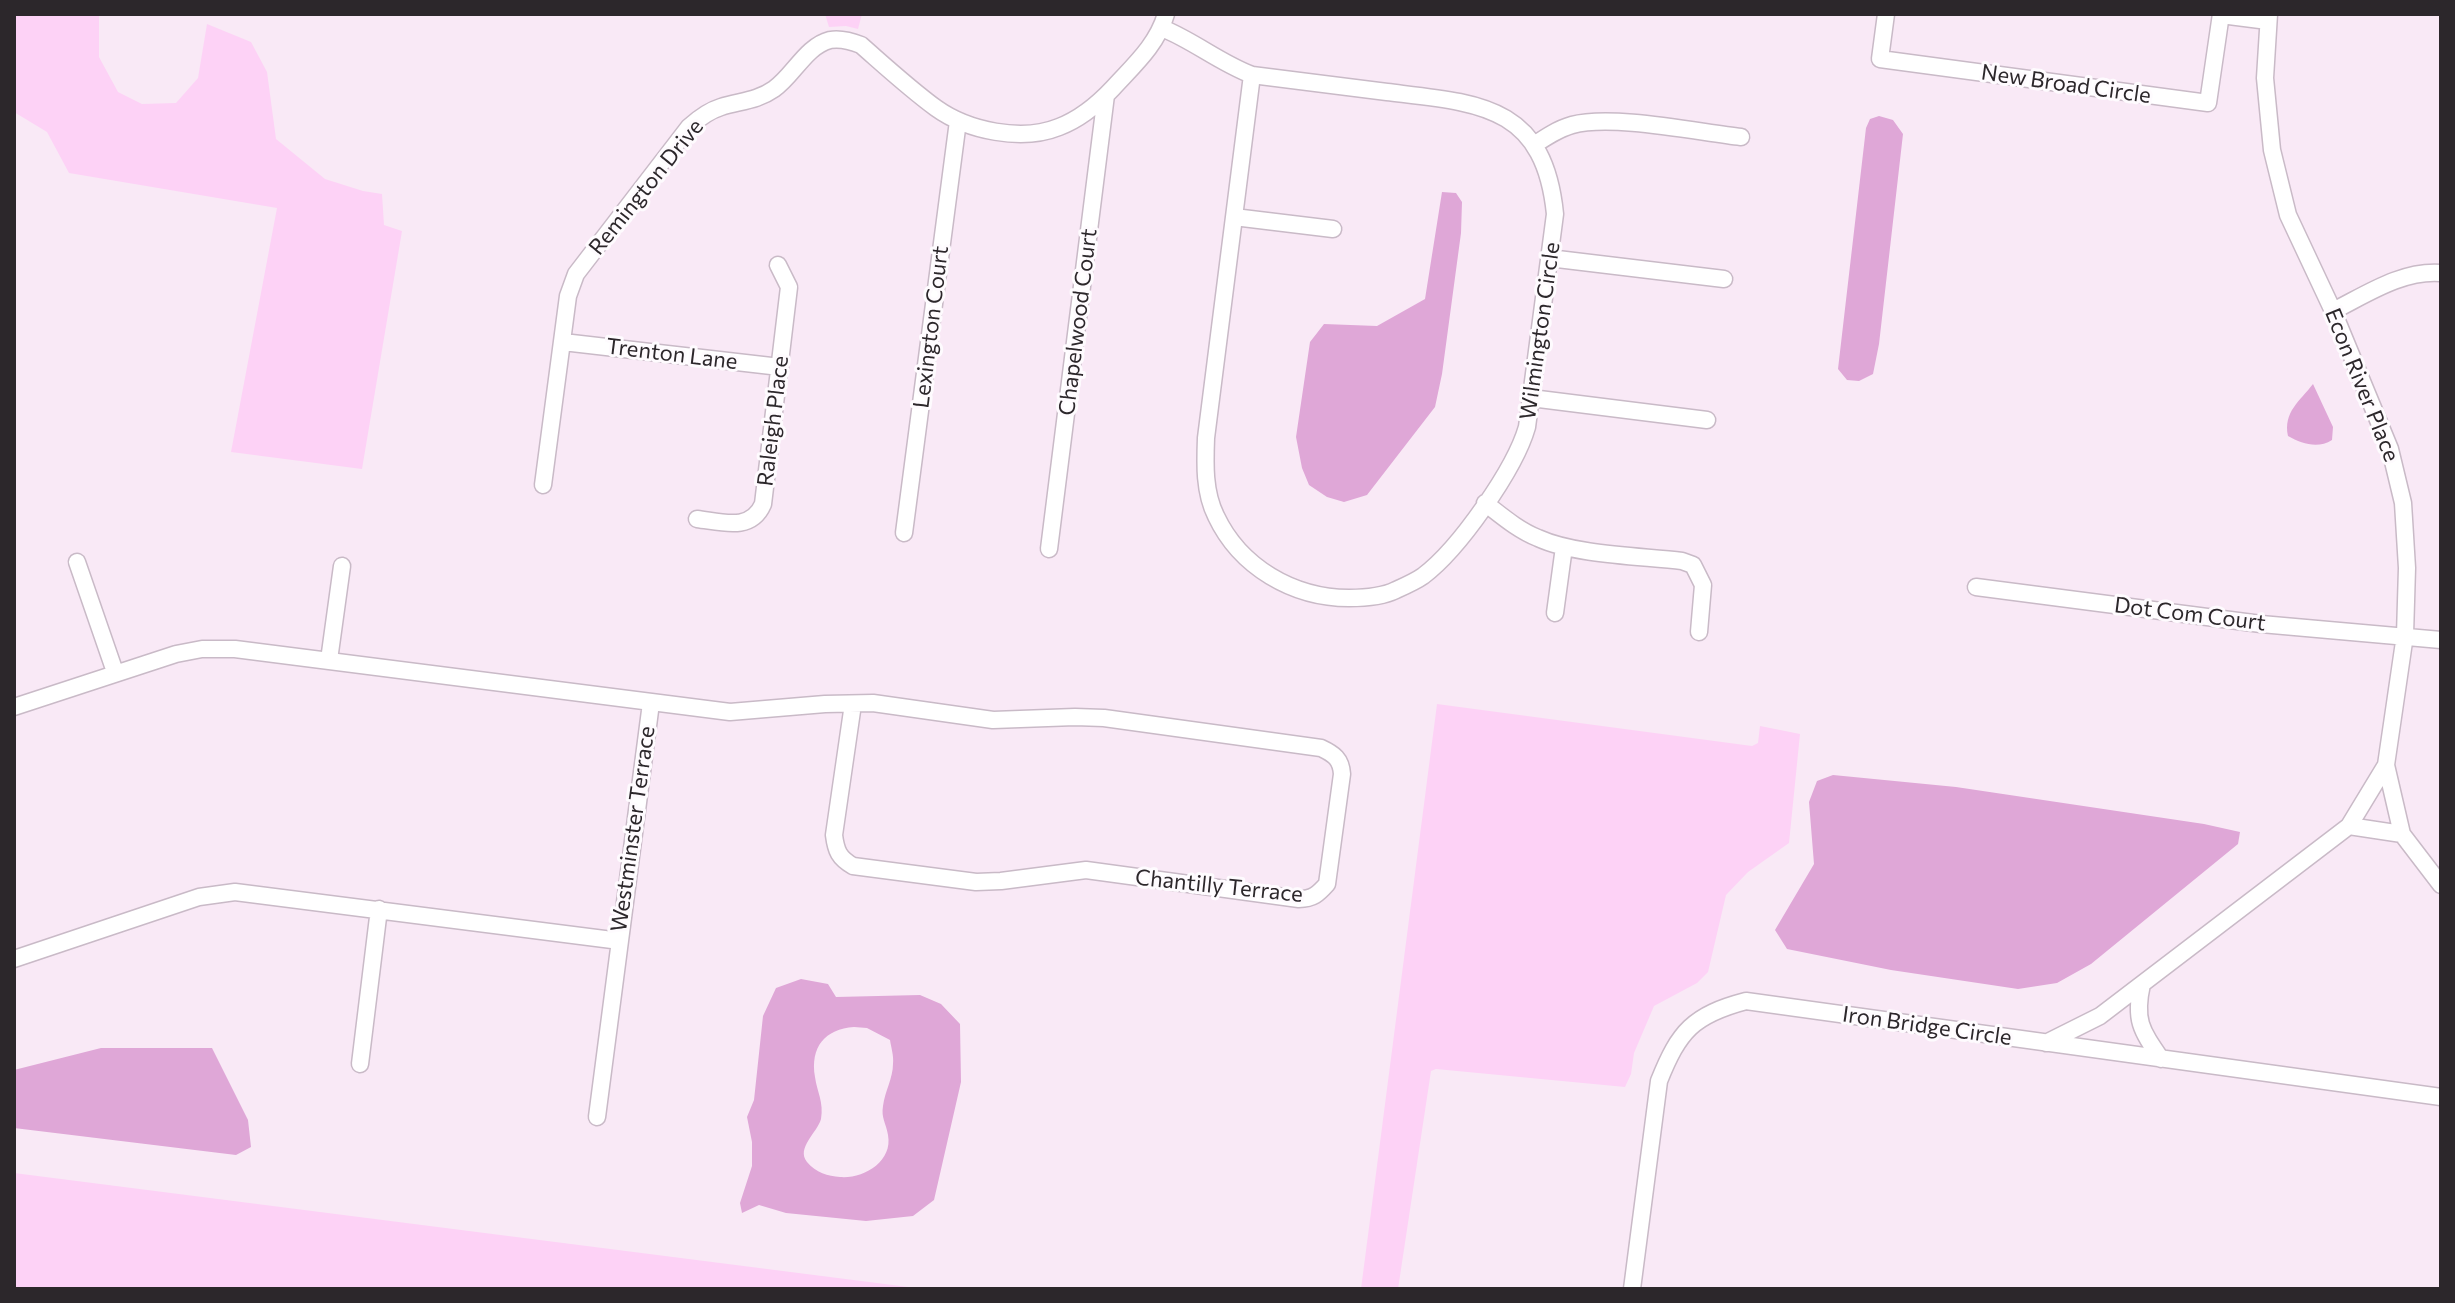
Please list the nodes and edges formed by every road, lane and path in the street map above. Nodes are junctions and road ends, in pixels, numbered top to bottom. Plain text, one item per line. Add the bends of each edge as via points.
1 (1886, 14) edge
2 (2221, 14) edge
3 (2268, 17) edge
4 (1164, 21) edge
5 (1252, 75) junction
6 (1106, 95) junction
7 (958, 121) junction
8 (1741, 137) dead end
9 (1534, 145) junction
10 (1234, 217) junction
11 (1333, 229) dead end
12 (1549, 258) junction
13 (778, 265) dead end
14 (2441, 273) edge
15 (1724, 279) dead end
16 (2333, 311) junction
17 (563, 342) junction
18 (780, 367) junction
19 (1531, 398) junction
20 (1707, 420) dead end
21 (543, 485) dead end
22 (1485, 503) junction
23 (697, 519) dead end
24 (904, 533) dead end
25 (1564, 547) junction
26 (1049, 549) dead end
27 (77, 562) dead end
28 (342, 566) dead end
29 (1976, 587) dead end
30 (1555, 613) dead end
31 (1699, 632) dead end
32 (2405, 635) junction
33 (2441, 640) edge
34 (329, 660) junction
35 (115, 672) junction
36 (651, 703) junction
37 (853, 704) junction
38 (14, 707) edge
39 (2386, 765) junction
40 (2349, 826) junction
41 (2402, 834) junction
42 (2441, 885) edge
43 (379, 909) junction
44 (620, 941) junction
45 (14, 959) edge
46 (2142, 984) junction
47 (2045, 1044) junction
48 (2161, 1059) junction
49 (360, 1064) dead end
50 (2441, 1097) edge
51 (597, 1117) dead end
52 (1632, 1289) edge

1 - 2 street, New Broad Circle via 1880,59 2208,103
2 - 3 street
3 - 16 street, Econ River Place via 2265,78 2272,150 2288,215
4 - 5 street, Wilmington Circle via 1231,67
4 - 6 street, Remington Drive via 1148,50
5 - 9 street, Wilmington Circle via 1482,106 1519,127
5 - 10 street, Wilmington Circle
6 - 7 street, Remington Drive via 1085,114 1033,133
6 - 26 street, Chapelwood Court
7 - 17 street, Remington Drive via 861,45 846,39 816,46 772,91 721,107 689,127 576,274
7 - 24 street, Lexington Court
8 - 9 street via 1592,122 1553,132
9 - 12 street, Wilmington Circle via 1553,188
10 - 11 street
10 - 22 street, Wilmington Circle via 1205,465 1216,516 1235,545 1273,579 1301,591 1328,598 1365,598 1393,592 1422,577
12 - 15 street
12 - 19 street, Wilmington Circle
13 - 18 street, Raleigh Place via 789,287
14 - 16 street via 2417,273
16 - 32 street, Econ River Place via 2390,449 2403,503
17 - 18 street, Trenton Lane
17 - 21 street, Remington Drive
18 - 23 street, Raleigh Place via 759,514 741,524
19 - 20 street
19 - 22 street, Wilmington Circle via 1521,449
22 - 25 street via 1538,539
25 - 30 street
25 - 31 street via 1693,565 1703,585
27 - 35 street
28 - 34 street
29 - 32 street, Dot Com Court via 2261,624
32 - 33 street, Dot Com Court
32 - 39 street, Econ River Place
34 - 35 street, Westminster Terrace via 202,649
34 - 36 street, Westminster Terrace
35 - 38 street, Westminster Terrace
36 - 37 street, Chantilly Terrace via 730,712
36 - 44 street, Westminster Terrace
37 - 37 street, Chantilly Terrace via 993,720 1104,718 1321,748 1335,755 1342,774 1327,884 1309,899 1299,899 1086,870 976,882 853,866 835,849 834,835
39 - 40 street
39 - 41 street
40 - 41 street
40 - 46 street
41 - 42 street
43 - 44 street, Westminster Terrace
43 - 45 street, Westminster Terrace via 235,892 199,897
43 - 49 street
44 - 51 street
46 - 47 street via 2100,1016
46 - 48 street via 2142,1031
47 - 48 street, Iron Bridge Circle
47 - 52 street, Iron Bridge Circle via 1746,1001 1719,1008 1689,1026 1671,1050 1659,1081
48 - 50 street, Iron Bridge Circle

